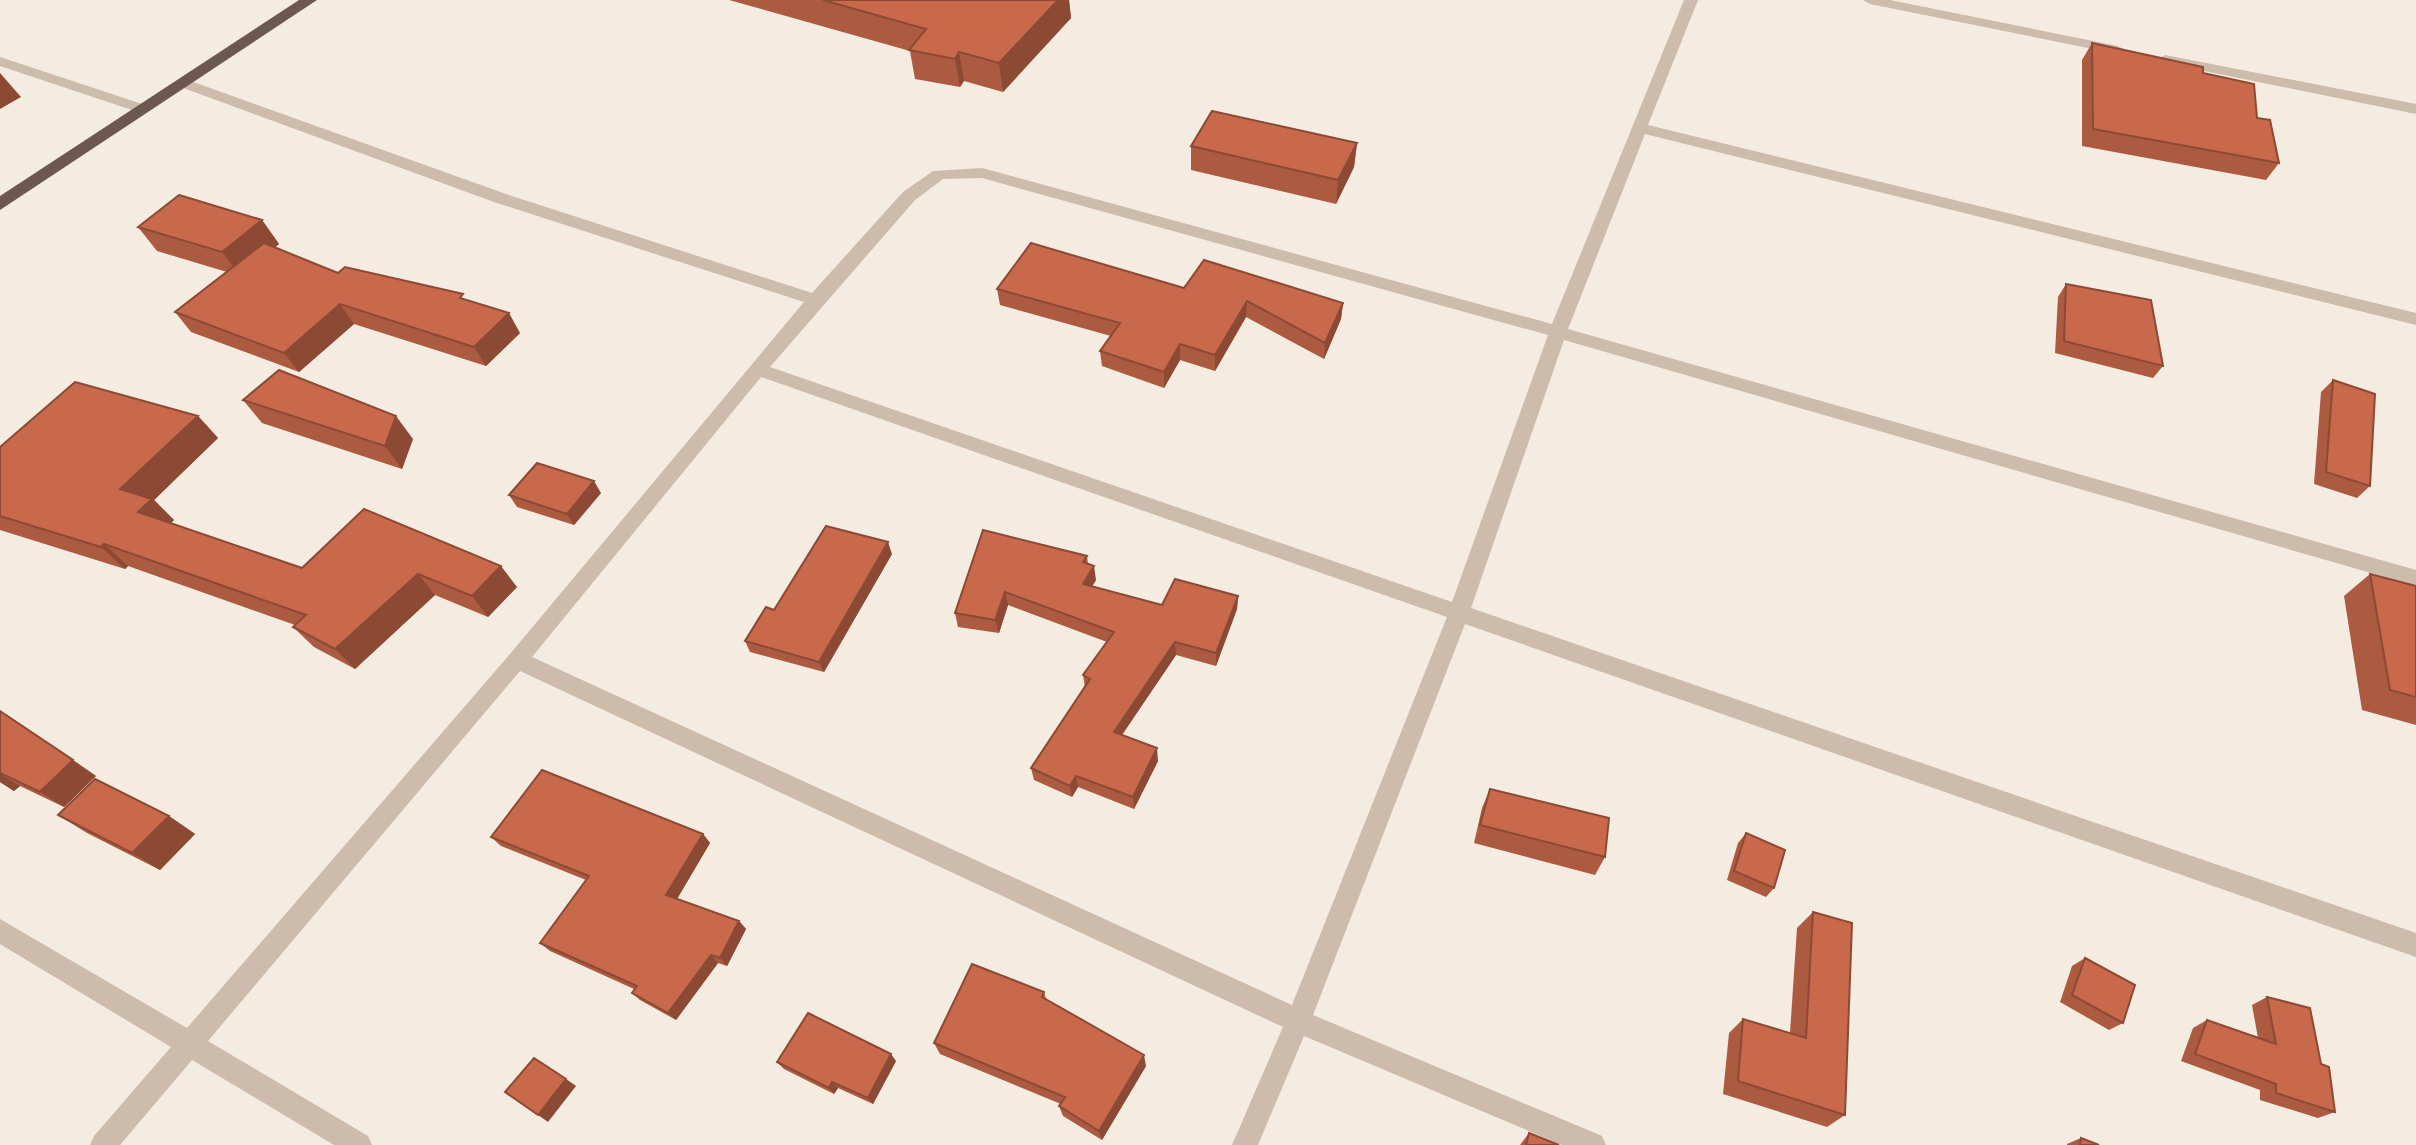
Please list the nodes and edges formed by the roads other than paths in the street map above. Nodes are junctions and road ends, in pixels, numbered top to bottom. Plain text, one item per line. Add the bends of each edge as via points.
1 (309, 0) edge
2 (1691, 0) edge
3 (1870, 0) edge
4 (2135, 53) edge
5 (2151, 56) edge
6 (0, 61) edge
7 (183, 83) junction
8 (143, 109) junction
9 (2416, 109) edge
10 (1640, 128) junction
11 (0, 204) edge
12 (815, 300) junction
13 (2416, 319) edge
14 (1558, 332) junction
15 (756, 369) junction
16 (2416, 578) edge
17 (1459, 612) junction
18 (517, 660) junction
19 (0, 931) edge
20 (2416, 945) edge
21 (1298, 1021) junction
22 (192, 1044) junction
23 (103, 1145) edge
24 (359, 1145) edge
25 (1245, 1145) edge
26 (1593, 1145) edge

1 - 7 highway
2 - 10 street
3 - 4 street
5 - 9 street
6 - 8 street
7 - 8 highway
7 - 12 street via 500,198
8 - 11 highway
10 - 13 street
10 - 14 street
12 - 14 street via 909,196 939,174 982,173
12 - 15 street
14 - 16 street
14 - 17 street
15 - 17 street
15 - 18 street
17 - 20 street
17 - 21 street
18 - 21 street
18 - 22 street
19 - 22 street
21 - 25 street
21 - 26 street
22 - 23 street
22 - 24 street

